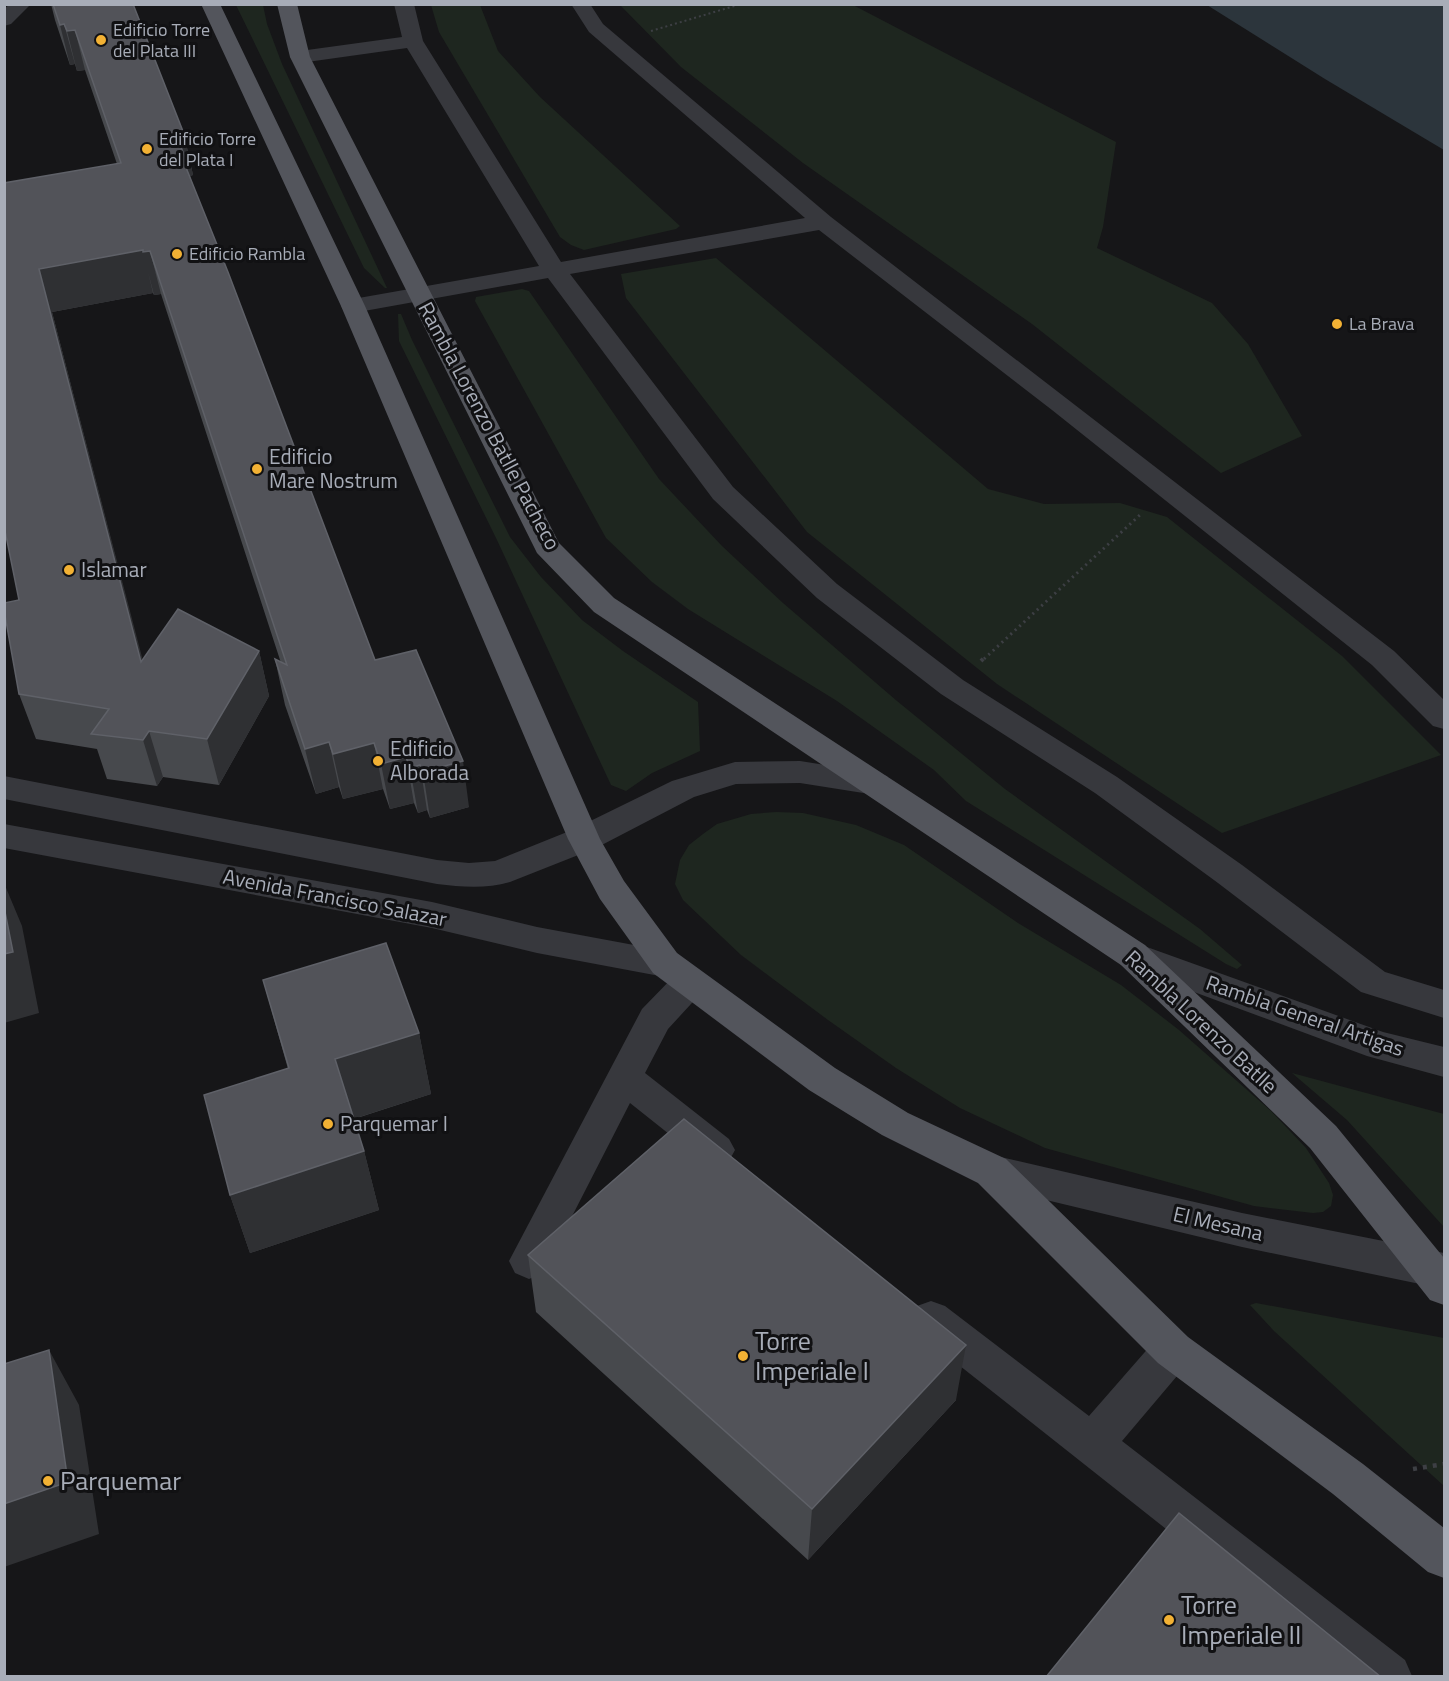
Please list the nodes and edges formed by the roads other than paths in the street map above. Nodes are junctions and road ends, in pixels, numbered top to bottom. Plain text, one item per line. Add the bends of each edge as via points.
1 (22, 4) edge
2 (210, 4) edge
3 (287, 4) edge
4 (404, 4) edge
5 (580, 4) edge
6 (4, 20) edge
7 (413, 41) junction
8 (300, 57) junction
9 (823, 222) junction
10 (554, 270) junction
11 (419, 293) junction
12 (353, 306) junction
13 (1444, 718) edge
14 (876, 784) junction
15 (4, 787) edge
16 (134, 812) junction
17 (4, 836) edge
18 (584, 839) junction
19 (105, 854) junction
20 (1133, 954) junction
21 (677, 972) junction
22 (1444, 1004) edge
23 (1444, 1062) edge
24 (623, 1077) junction
25 (992, 1172) junction
26 (745, 1173) edge
27 (529, 1261) dead end
28 (1438, 1274) edge
29 (904, 1298) edge
30 (1173, 1350) junction
31 (1092, 1444) junction
32 (1444, 1556) edge
33 (1389, 1677) edge

1 - 6 street
2 - 12 main road
3 - 8 main road, Rambla Lorenzo Batlle Pacheco
4 - 7 street
5 - 9 street via 613,44
7 - 8 street
7 - 10 street
8 - 11 main road, Rambla Lorenzo Batlle Pacheco
9 - 10 street
9 - 13 street via 1383,658
10 - 11 street
10 - 22 street via 723,493 827,591 952,687 1106,785 1372,982
11 - 12 street
11 - 14 main road, Rambla Lorenzo Batlle Pacheco via 547,547 604,605
12 - 18 main road
14 - 18 street via 800,772 735,773 683,789
14 - 20 main road, Rambla Lorenzo Batlle
15 - 16 street
16 - 18 street via 469,875 498,873
16 - 19 street
17 - 19 street, Avenida Francisco Salazar
18 - 21 main road via 612,890
19 - 21 street, Avenida Francisco Salazar via 432,915
20 - 23 street, Rambla General Artigas via 1380,1046
20 - 28 main road, Rambla Lorenzo Batlle via 1323,1137
21 - 24 street
21 - 25 main road via 822,1079 895,1124
24 - 26 street
24 - 27 street
25 - 28 street, El Mesana
25 - 30 main road
29 - 31 street
30 - 31 street
30 - 32 main road via 1348,1479
31 - 33 street

